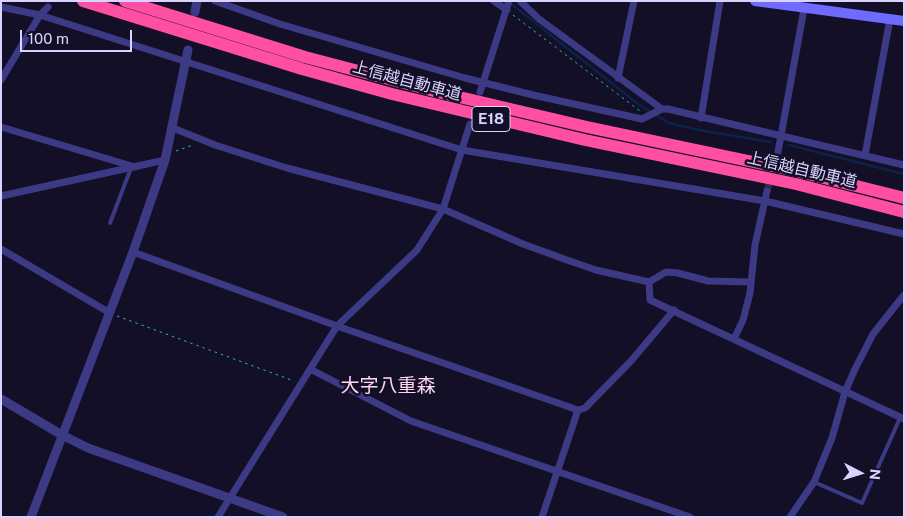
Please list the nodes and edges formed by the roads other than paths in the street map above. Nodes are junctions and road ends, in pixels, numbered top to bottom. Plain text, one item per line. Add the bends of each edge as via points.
1 (84, 1) edge
2 (125, 1) edge
3 (197, 1) edge
4 (215, 1) edge
5 (494, 1) edge
6 (520, 1) edge
7 (634, 1) edge
8 (720, 1) edge
9 (755, 1) edge
10 (1, 7) edge
11 (48, 7) dead end
12 (508, 7) edge
13 (804, 9) junction
14 (195, 12) dead end
15 (40, 15) junction
16 (890, 19) junction
17 (904, 21) edge
18 (188, 50) dead end
19 (186, 61) junction
20 (618, 78) junction
21 (1, 80) edge
22 (484, 82) junction
23 (480, 92) dead end
24 (660, 110) junction
25 (702, 118) junction
26 (470, 124) dead end
27 (1, 127) edge
28 (173, 128) junction
29 (782, 135) junction
30 (462, 150) junction
31 (778, 152) tunnel mouth
32 (865, 155) junction
33 (166, 156) junction
34 (904, 165) edge
35 (133, 168) junction
36 (767, 191) tunnel mouth
37 (1, 196) edge
38 (904, 198) edge
39 (765, 201) junction
40 (443, 209) junction
41 (904, 212) edge
42 (110, 223) dead end
43 (904, 234) edge
44 (1, 249) edge
45 (133, 252) junction
46 (649, 282) junction
47 (750, 282) junction
48 (904, 295) edge
49 (674, 310) junction
50 (110, 313) junction
51 (337, 326) junction
52 (734, 339) junction
53 (310, 369) junction
54 (845, 392) junction
55 (1, 399) edge
56 (578, 410) junction
57 (902, 419) edge
58 (62, 435) junction
59 (558, 472) junction
60 (814, 482) junction
61 (230, 498) junction
62 (31, 517) edge
63 (218, 517) edge
64 (282, 517) edge
65 (542, 517) edge
66 (690, 517) edge
67 (790, 517) edge

1 - 41 highway, 上信越自動車道 / E18 via 392,94 585,140 796,184
2 - 38 highway, 上信越自動車道 / E18 via 305,57 438,92
3 - 14 street
4 - 22 street via 280,24
5 - 12 street
6 - 20 street
7 - 20 street
8 - 25 street
9 - 13 main road
10 - 15 street
11 - 15 street
12 - 22 street
13 - 16 main road
13 - 29 street
15 - 19 street
15 - 21 street
16 - 17 main road
16 - 32 street
18 - 19 street
19 - 28 street
19 - 30 street
20 - 24 street
22 - 23 street
22 - 24 street via 631,117 642,118
24 - 25 street
25 - 29 street
26 - 30 street
27 - 35 street
28 - 33 street
28 - 40 street via 287,168
29 - 31 street
29 - 32 street
30 - 39 street
30 - 40 street
32 - 34 street
33 - 35 street
33 - 45 street
35 - 37 street
35 - 42 lane
36 - 39 street
39 - 43 street
39 - 47 street
40 - 46 street via 567,260
40 - 51 street via 417,250
44 - 50 street
45 - 50 street
45 - 51 street
46 - 47 street via 666,272 708,281
46 - 49 street via 650,300
47 - 52 street via 742,320
48 - 54 street via 873,334
49 - 52 street
49 - 56 street via 586,408
50 - 58 street
51 - 53 street
51 - 56 street
52 - 54 street
53 - 59 street via 411,421
53 - 61 street
54 - 57 street
54 - 60 street via 832,438
55 - 58 street
56 - 59 street
57 - 60 lane via 862,502
58 - 61 street via 117,459
58 - 62 street
59 - 65 street
59 - 66 street
60 - 67 street
61 - 63 street
61 - 64 street

